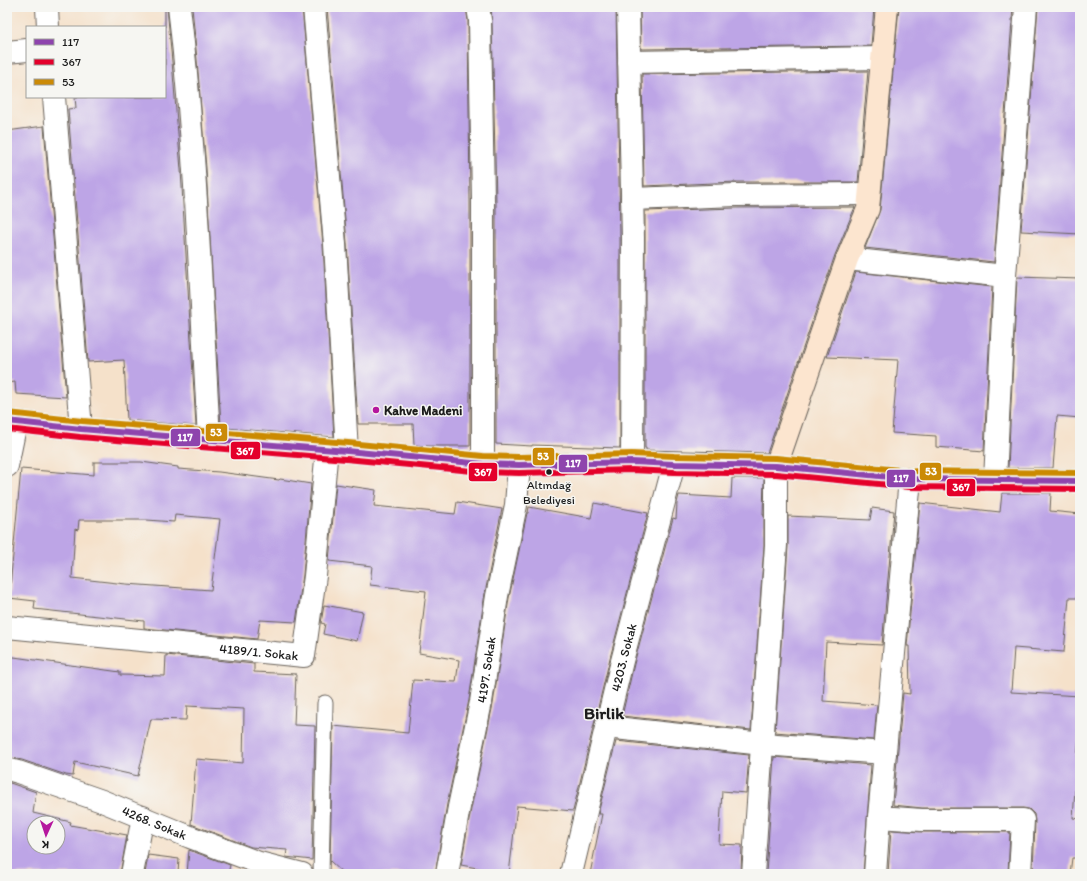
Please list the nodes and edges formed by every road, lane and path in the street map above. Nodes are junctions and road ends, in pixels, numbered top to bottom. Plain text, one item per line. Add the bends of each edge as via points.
1 (46, 7) edge
2 (179, 7) edge
3 (314, 7) edge
4 (478, 7) edge
5 (628, 7) edge
6 (887, 7) edge
7 (1026, 7) edge
8 (48, 26) edge
9 (26, 50) edge
10 (7, 52) edge
11 (882, 58) junction
12 (629, 62) junction
13 (54, 98) edge
14 (869, 194) junction
15 (632, 199) junction
16 (847, 259) junction
17 (1005, 276) junction
18 (11, 421) edge
19 (81, 429) junction
20 (209, 439) junction
21 (337, 450) junction
22 (632, 462) junction
23 (483, 464) junction
24 (674, 464) junction
25 (519, 465) junction
26 (7, 466) edge
27 (776, 466) junction
28 (910, 479) junction
29 (995, 480) junction
30 (1080, 481) edge
31 (7, 627) edge
32 (325, 703) dead end
33 (606, 727) junction
34 (763, 744) junction
35 (885, 753) junction
36 (7, 769) edge
37 (879, 817) junction
38 (143, 818) junction
39 (289, 872) edge
40 (132, 874) edge
41 (320, 874) edge
42 (447, 874) edge
43 (571, 874) edge
44 (753, 874) edge
45 (876, 874) edge
46 (1020, 874) edge

1 - 8 street
2 - 20 street via 196,198
3 - 21 street via 335,244
4 - 23 street via 483,202
5 - 12 street
6 - 11 main road
7 - 17 street
9 - 10 street
11 - 12 street
11 - 14 main road
12 - 15 street
13 - 19 street
14 - 15 street
14 - 16 main road via 868,209
15 - 22 street
16 - 17 street
16 - 27 main road
17 - 29 street
18 - 19 main road
18 - 26 street
19 - 20 main road
20 - 21 main road
21 - 23 main road
21 - 31 street, 4189/1. Sokak via 304,656
22 - 24 main road
22 - 25 main road
23 - 25 main road
24 - 27 main road
24 - 33 street, 4203. Sokak
25 - 42 street, 4197. Sokak via 516,505
27 - 28 main road
27 - 34 street via 776,545
28 - 29 main road
28 - 35 street
29 - 30 main road
32 - 41 lane
33 - 34 street
33 - 43 street, 4203. Sokak
34 - 35 street
34 - 44 street
35 - 37 street
36 - 38 street, 4268. Sokak via 102,801
37 - 45 street
37 - 46 street via 922,820 1023,820
38 - 39 street, 4268. Sokak
38 - 40 street

